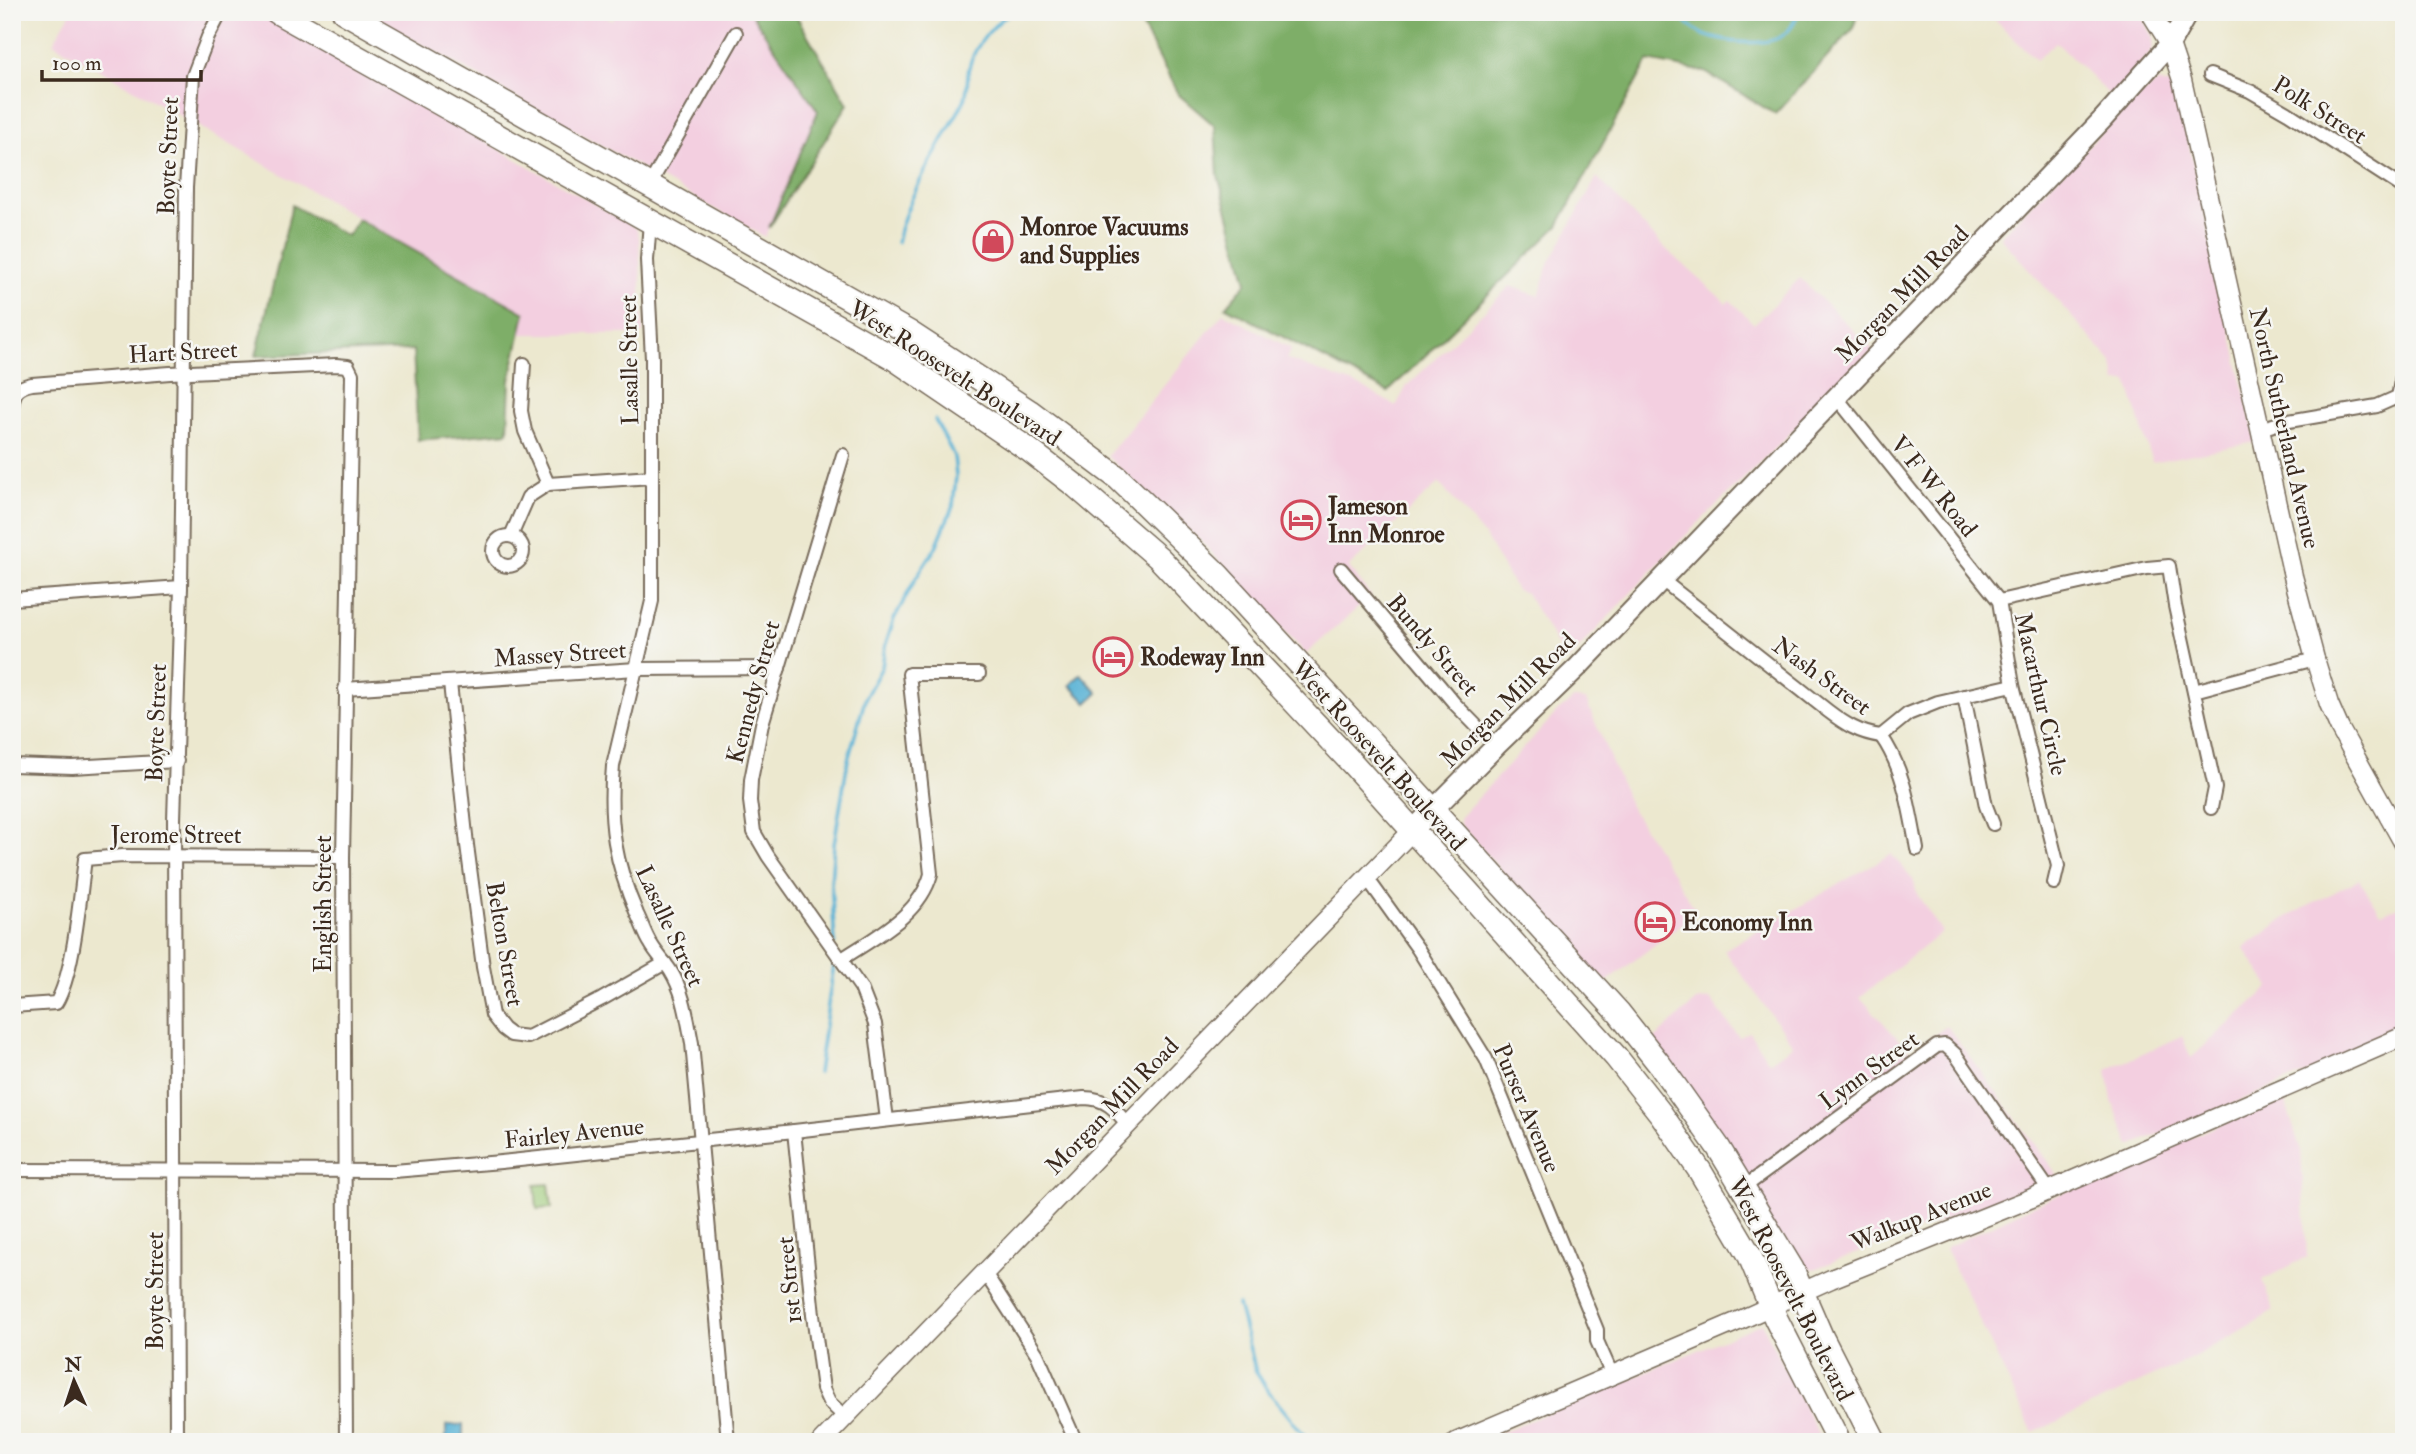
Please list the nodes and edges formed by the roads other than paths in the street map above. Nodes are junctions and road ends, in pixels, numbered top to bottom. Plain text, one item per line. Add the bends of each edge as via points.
1 (221, 12) edge
2 (277, 12) edge
3 (344, 12) edge
4 (2150, 12) edge
5 (2188, 12) edge
6 (736, 33) dead end
7 (2169, 44) junction
8 (2210, 75) dead end
9 (650, 184) junction
10 (2404, 188) edge
11 (650, 222) junction
12 (729, 266) junction
13 (846, 296) junction
14 (926, 344) junction
15 (524, 364) dead end
16 (2404, 365) edge
17 (348, 366) joint
18 (184, 373) junction
19 (1837, 398) junction
20 (2402, 400) edge
21 (12, 406) edge
22 (2260, 429) junction
23 (843, 455) dead end
24 (652, 477) junction
25 (548, 484) junction
26 (511, 536) dead end
27 (1341, 569) dead end
28 (1662, 580) junction
29 (181, 587) junction
30 (12, 599) edge
31 (1999, 601) junction
32 (2315, 659) junction
33 (779, 668) junction
34 (636, 669) junction
35 (979, 674) dead end
36 (450, 683) junction
37 (2013, 685) junction
38 (345, 689) junction
39 (2194, 691) junction
40 (1964, 696) junction
41 (1881, 736) junction
42 (1496, 746) junction
43 (177, 761) junction
44 (12, 765) edge
45 (2211, 808) dead end
46 (1434, 809) junction
47 (1993, 824) dead end
48 (1412, 831) junction
49 (2404, 844) edge
50 (1917, 849) dead end
51 (174, 856) junction
52 (343, 857) junction
53 (1367, 878) junction
54 (2054, 883) dead end
55 (842, 959) junction
56 (665, 963) junction
57 (12, 1006) edge
58 (2404, 1036) edge
59 (887, 1120) junction
60 (1128, 1125) junction
61 (794, 1131) junction
62 (701, 1141) junction
63 (12, 1170) edge
64 (174, 1170) junction
65 (345, 1170) junction
66 (1742, 1188) junction
67 (2049, 1190) junction
68 (985, 1273) junction
69 (1802, 1292) junction
70 (1770, 1306) junction
71 (1612, 1375) junction
72 (845, 1417) junction
73 (728, 1441) edge
74 (176, 1442) edge
75 (346, 1442) edge
76 (821, 1442) edge
77 (1076, 1442) edge
78 (1456, 1442) edge
79 (1839, 1442) edge
80 (1875, 1442) edge

1 - 18 street, Boyte Street via 198,60 190,93
2 - 11 highway, West Roosevelt Boulevard
3 - 9 highway, West Roosevelt Boulevard
4 - 7 street, North Sutherland Avenue
5 - 7 main road, Morgan Mill Road
6 - 9 street
7 - 19 main road, Morgan Mill Road
7 - 22 street, North Sutherland Avenue via 2182,80
8 - 10 street, Polk Street via 2288,113
9 - 13 highway, West Roosevelt Boulevard
11 - 12 highway, West Roosevelt Boulevard
11 - 13 highway via 653,214 666,214 756,261
11 - 24 street, Lasalle Street
12 - 14 highway via 797,290 907,350
12 - 48 highway, West Roosevelt Boulevard via 892,357 1077,487 1159,558 1288,692
13 - 14 highway, West Roosevelt Boulevard
14 - 46 highway, West Roosevelt Boulevard via 1029,411 1118,478 1218,575
15 - 25 street via 521,411 525,432
16 - 20 street
17 - 18 street, Hart Street
17 - 38 street, English Street via 352,374 352,453
18 - 21 street, Hart Street via 20,386
18 - 29 street, Boyte Street
19 - 28 main road, Morgan Mill Road
19 - 31 street, V F W Road
20 - 22 street
22 - 32 street, North Sutherland Avenue
23 - 33 street, Kennedy Street
24 - 25 street
24 - 34 street, Lasalle Street via 652,601
25 - 26 street via 527,497
27 - 42 street, Bundy Street
28 - 41 street, Nash Street via 1850,728
28 - 42 main road, Morgan Mill Road
29 - 30 street
29 - 43 street, Boyte Street
31 - 37 street, Macarthur Circle
31 - 39 street, Macarthur Circle via 2169,566
32 - 39 street
32 - 49 street, North Sutherland Avenue via 2340,729
33 - 34 street, Massey Street
33 - 55 street, Kennedy Street via 751,780 754,832
34 - 36 street, Massey Street
34 - 56 street, Lasalle Street via 613,766 613,834 626,888 650,943
35 - 55 street via 909,674 929,842 928,888 910,910
36 - 38 street, Massey Street
36 - 56 street, Belton Street via 492,1015 511,1035 528,1037
37 - 40 street, Nash Street
37 - 54 street, Macarthur Circle via 2058,866
38 - 52 street, English Street
39 - 45 street, Macarthur Circle via 2215,788
40 - 41 street, Nash Street via 1908,714
40 - 47 street
41 - 50 street via 1908,801
42 - 46 main road, Morgan Mill Road
43 - 44 street
43 - 51 street, Boyte Street
46 - 48 main road, Morgan Mill Road
46 - 66 highway, West Roosevelt Boulevard via 1619,1013 1718,1147
48 - 53 street, Morgan Mill Road
48 - 70 highway, West Roosevelt Boulevard via 1616,1057 1661,1114 1749,1254
51 - 52 street, Jerome Street
51 - 57 street, Jerome Street via 85,859 67,974 56,1003
51 - 64 street, Boyte Street
52 - 65 street, English Street
53 - 60 street, Morgan Mill Road
53 - 71 street, Purser Avenue via 1419,949 1486,1059
55 - 59 street, Kennedy Street via 872,1013
56 - 62 street, Lasalle Street via 686,1009
58 - 67 street, Walkup Avenue
59 - 60 street, Fairley Avenue via 1096,1098 1114,1108
59 - 61 street, Fairley Avenue
60 - 68 street, Morgan Mill Road
61 - 62 street, Fairley Avenue
61 - 72 street, 1st Street via 823,1389
62 - 65 street, Fairley Avenue via 394,1171
62 - 73 street, Lasalle Street
63 - 64 street, Fairley Avenue
64 - 65 street, Fairley Avenue
64 - 74 street, Boyte Street
65 - 75 street, English Street
66 - 67 street, Lynn Street via 1944,1045 1956,1055
66 - 69 highway, West Roosevelt Boulevard
67 - 69 street, Walkup Avenue
68 - 72 street, Morgan Mill Road
68 - 77 street via 1037,1354
69 - 70 street, Walkup Avenue
69 - 80 highway, West Roosevelt Boulevard
70 - 71 street, Walkup Avenue
70 - 79 highway, West Roosevelt Boulevard
71 - 78 street, Walkup Avenue
72 - 76 street, Morgan Mill Road

